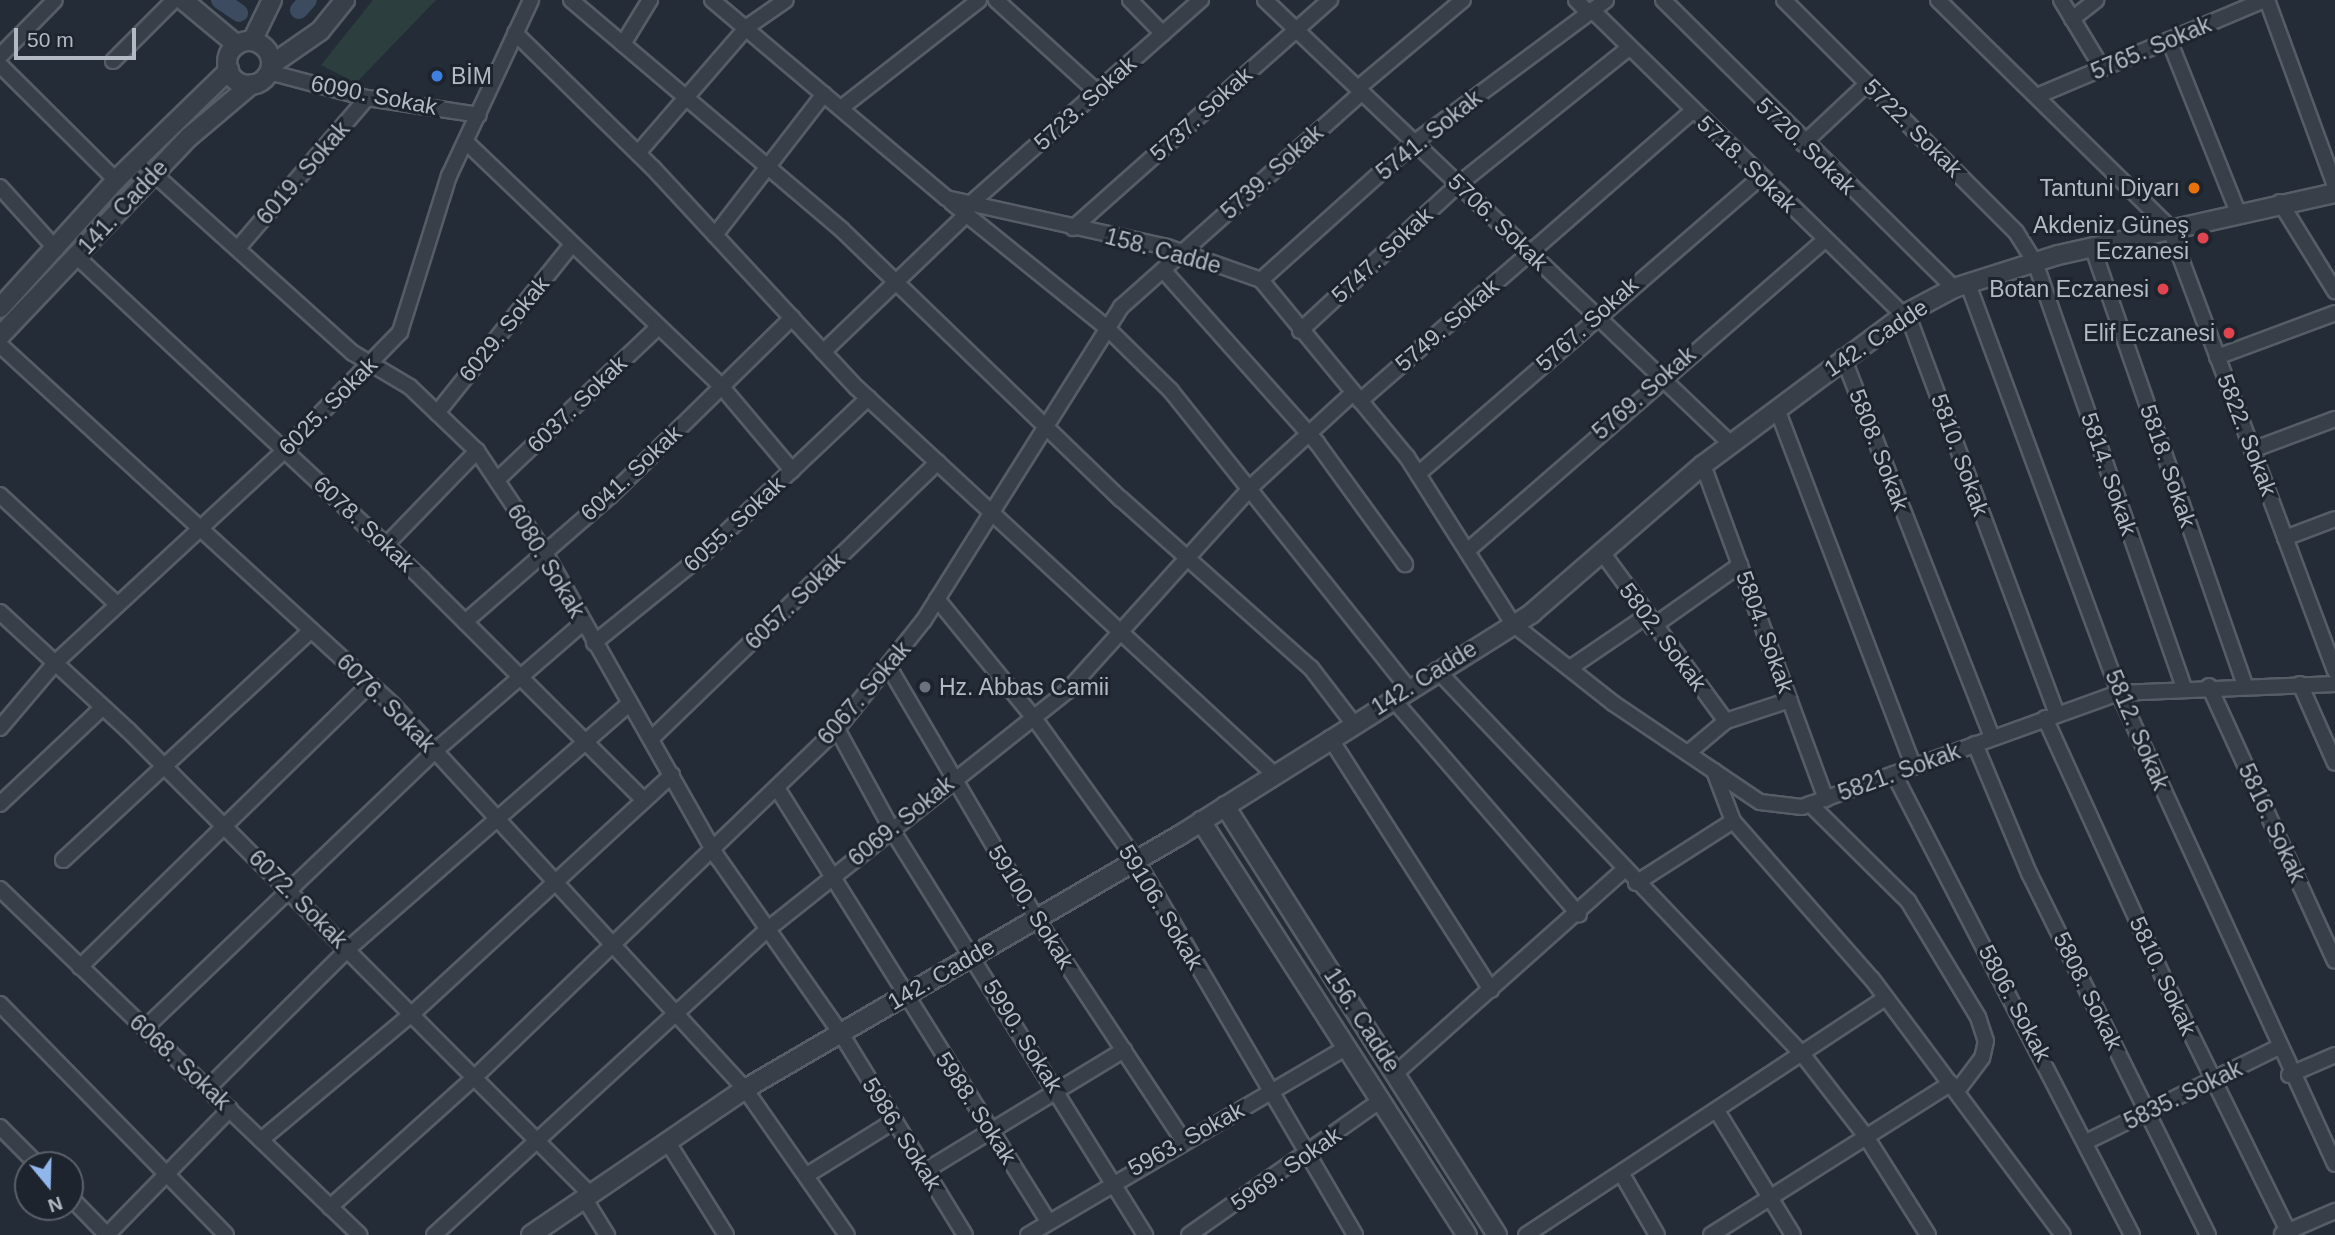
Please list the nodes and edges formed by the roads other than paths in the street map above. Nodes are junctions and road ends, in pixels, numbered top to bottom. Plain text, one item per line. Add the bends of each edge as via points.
1 (55, 0) edge
2 (174, 0) edge
3 (183, 0) edge
4 (345, 0) edge
5 (531, 0) edge
6 (571, 0) edge
7 (650, 0) edge
8 (712, 0) edge
9 (786, 0) edge
10 (979, 0) edge
11 (996, 0) edge
12 (1130, 0) edge
13 (1201, 0) edge
14 (1265, 0) edge
15 (1330, 0) edge
16 (1463, 0) edge
17 (1576, 0) edge
18 (1606, 0) edge
19 (1663, 0) edge
20 (1784, 0) edge
21 (1938, 0) edge
22 (2061, 0) edge
23 (2096, 0) edge
24 (2265, 0) edge
25 (264, 3) edge
26 (1590, 12) junction
27 (2072, 19) junction
28 (747, 27) junction
29 (1296, 29) junction
30 (515, 33) junction
31 (1163, 34) junction
32 (2169, 40) junction
33 (245, 43) junction
34 (623, 44) junction
35 (1629, 48) junction
36 (0, 56) edge
37 (113, 61) dead end
38 (0, 65) edge
39 (2102, 68) junction
40 (270, 69) junction
41 (229, 70) junction
42 (1868, 83) junction
43 (252, 85) junction
44 (1360, 90) junction
45 (1097, 92) junction
46 (824, 94) junction
47 (687, 96) junction
48 (2037, 96) junction
49 (367, 98) junction
50 (841, 108) junction
51 (1693, 111) junction
52 (479, 115) junction
53 (466, 142) junction
54 (1415, 142) junction
55 (1802, 144) junction
56 (638, 153) junction
57 (768, 165) junction
58 (154, 174) junction
59 (1760, 177) junction
60 (116, 180) junction
61 (1459, 184) junction
62 (2335, 186) edge
63 (0, 187) edge
64 (2335, 192) edge
65 (2280, 202) junction
66 (967, 210) junction
67 (2237, 210) junction
68 (2169, 227) junction
69 (1073, 228) junction
70 (715, 236) junction
71 (1825, 240) junction
72 (571, 246) junction
73 (2092, 246) junction
74 (238, 248) junction
75 (56, 249) junction
76 (1182, 252) junction
77 (1530, 253) junction
78 (76, 256) junction
79 (2035, 262) junction
80 (1163, 270) junction
81 (1261, 280) junction
82 (897, 285) junction
83 (1961, 286) junction
84 (2335, 291) edge
85 (0, 307) edge
86 (2335, 313) edge
87 (1905, 314) junction
88 (1596, 315) junction
89 (792, 318) junction
90 (658, 327) junction
91 (1107, 328) junction
92 (1300, 331) junction
93 (0, 337) edge
94 (0, 345) edge
95 (823, 352) junction
96 (1843, 357) junction
97 (2217, 357) junction
98 (372, 363) junction
99 (1661, 377) junction
100 (722, 387) junction
101 (1356, 397) junction
102 (868, 398) junction
103 (1777, 409) junction
104 (437, 412) junction
105 (2335, 419) edge
106 (1046, 422) junction
107 (1308, 433) junction
108 (1731, 444) junction
109 (285, 450) junction
110 (2252, 450) junction
111 (477, 451) junction
112 (938, 462) junction
113 (1703, 465) junction
114 (792, 470) junction
115 (1418, 474) junction
116 (496, 481) junction
117 (1252, 485) junction
118 (0, 495) edge
119 (990, 509) junction
120 (2335, 519) edge
121 (199, 529) junction
122 (2285, 538) junction
123 (386, 545) junction
124 (544, 551) junction
125 (1467, 551) junction
126 (1601, 551) junction
127 (1189, 558) junction
128 (1405, 565) dead end
129 (1740, 565) junction
130 (937, 599) junction
131 (118, 605) junction
132 (0, 612) edge
133 (465, 622) junction
134 (1649, 622) junction
135 (583, 623) junction
136 (1513, 624) junction
137 (311, 630) junction
138 (1124, 631) junction
139 (594, 643) junction
140 (56, 662) junction
141 (890, 668) junction
142 (1570, 668) junction
143 (1437, 670) junction
144 (2335, 671) edge
145 (522, 678) junction
146 (370, 684) junction
147 (2300, 684) junction
148 (2335, 684) edge
149 (2245, 685) junction
150 (2209, 686) junction
151 (2184, 687) junction
152 (1408, 688) junction
153 (2119, 693) junction
154 (1392, 698) junction
155 (1790, 700) junction
156 (630, 703) junction
157 (103, 707) junction
158 (2051, 716) junction
159 (1034, 718) junction
160 (1727, 721) junction
161 (1353, 723) junction
162 (0, 727) edge
163 (836, 729) junction
164 (652, 738) junction
165 (1330, 738) junction
166 (1992, 738) junction
167 (586, 742) junction
168 (1975, 744) junction
169 (435, 751) junction
170 (1688, 753) junction
171 (2335, 763) edge
172 (164, 766) junction
173 (1914, 767) junction
174 (1714, 770) junction
175 (1274, 774) junction
176 (1894, 774) junction
177 (672, 775) junction
178 (952, 780) junction
179 (777, 788) junction
180 (1826, 799) junction
181 (644, 800) junction
182 (0, 804) edge
183 (1810, 804) junction
184 (1225, 806) junction
185 (499, 820) junction
186 (1201, 821) junction
187 (1734, 821) junction
188 (227, 829) junction
189 (892, 830) junction
190 (713, 850) junction
191 (62, 860) dead end
192 (1136, 860) junction
193 (1623, 871) junction
194 (835, 876) junction
195 (556, 882) junction
196 (1636, 883) junction
197 (0, 889) edge
198 (290, 891) junction
199 (1579, 915) junction
200 (1036, 918) junction
201 (768, 929) junction
202 (613, 945) junction
203 (348, 949) junction
204 (972, 955) junction
205 (2335, 961) edge
206 (80, 967) junction
207 (1491, 990) junction
208 (904, 995) junction
209 (1886, 998) junction
210 (0, 1004) edge
211 (673, 1011) junction
212 (413, 1013) junction
213 (145, 1028) junction
214 (840, 1032) junction
215 (1347, 1047) junction
216 (2277, 1048) junction
217 (1124, 1051) junction
218 (1803, 1055) junction
219 (2335, 1055) edge
220 (1396, 1073) junction
221 (2289, 1075) junction
222 (475, 1077) junction
223 (2213, 1080) junction
224 (1954, 1087) junction
225 (208, 1088) junction
226 (745, 1089) junction
227 (1057, 1090) junction
228 (1271, 1091) junction
229 (1381, 1100) junction
230 (230, 1109) junction
231 (1717, 1111) junction
232 (2148, 1113) junction
233 (894, 1121) junction
234 (0, 1127) edge
235 (990, 1129) junction
236 (1865, 1135) junction
237 (535, 1138) junction
238 (261, 1140) junction
239 (1183, 1140) junction
240 (667, 1141) junction
241 (2088, 1141) junction
242 (24, 1151) edge
243 (1309, 1156) junction
244 (2335, 1164) edge
245 (925, 1171) junction
246 (807, 1175) junction
247 (165, 1176) junction
248 (1623, 1176) junction
249 (1114, 1180) junction
250 (587, 1196) junction
251 (1768, 1196) junction
252 (330, 1206) junction
253 (2335, 1211) edge
254 (84, 1212) edge
255 (1048, 1221) junction
256 (2286, 1234) edge
257 (107, 1235) edge
258 (226, 1235) edge
259 (359, 1235) edge
260 (434, 1235) edge
261 (531, 1235) edge
262 (607, 1235) edge
263 (726, 1235) edge
264 (847, 1235) edge
265 (964, 1235) edge
266 (1028, 1235) edge
267 (1145, 1235) edge
268 (1189, 1235) edge
269 (1355, 1235) edge
270 (1466, 1235) edge
271 (1497, 1235) edge
272 (1526, 1235) edge
273 (1657, 1235) edge
274 (1711, 1235) edge
275 (1793, 1235) edge
276 (1928, 1235) edge
277 (2063, 1235) edge
278 (2132, 1235) edge
279 (2208, 1235) edge

1 - 36 street
2 - 37 street
3 - 33 street
4 - 40 street via 320,31
5 - 30 street, 6025. Sokak
6 - 34 street
7 - 34 street
8 - 28 street, 158. Cadde
9 - 28 street
10 - 50 street
11 - 45 street
12 - 31 street
13 - 31 street, 5723. Sokak
14 - 29 street, 5706. Sokak
15 - 29 street, 5737. Sokak
16 - 44 street, 5739. Sokak
17 - 26 street
18 - 26 street, 5741. Sokak
19 - 55 street, 5720. Sokak
20 - 42 street, 5722. Sokak
21 - 48 street, 5822. Sokak
22 - 27 street
23 - 27 street
24 - 32 street, 5765. Sokak
24 - 62 street
25 - 33 street
26 - 35 street, 5718. Sokak
26 - 54 street, 5741. Sokak
27 - 39 street
28 - 46 street, 158. Cadde
28 - 47 street
29 - 44 street, 5706. Sokak
29 - 69 street, 5737. Sokak
30 - 52 street, 6025. Sokak
30 - 56 street
31 - 45 street, 5723. Sokak
32 - 39 street, 5765. Sokak
32 - 67 street
33 - 40 street via 268,51
33 - 41 street
34 - 47 street
35 - 51 street, 5718. Sokak
35 - 61 street, 5747. Sokak
38 - 60 street
39 - 48 street, 5765. Sokak
40 - 43 street, 141. Cadde
40 - 49 street, 6090. Sokak
41 - 43 street
41 - 60 street, 141. Cadde
42 - 55 street
42 - 79 street, 5722. Sokak via 2016,232
43 - 58 street, 141. Cadde
44 - 54 street, 5706. Sokak
44 - 76 street, 5739. Sokak
45 - 66 street, 5723. Sokak
46 - 50 street, 158. Cadde
46 - 57 street
47 - 56 street
47 - 57 street
48 - 68 street, 5822. Sokak
49 - 52 street, 6090. Sokak
49 - 74 street, 6019. Sokak
50 - 66 street, 158. Cadde via 946,198
51 - 59 street, 5718. Sokak
51 - 77 street, 5749. Sokak
52 - 53 street, 6025. Sokak
53 - 72 street
53 - 98 street, 6025. Sokak via 400,332
54 - 61 street, 5706. Sokak
54 - 81 street, 5741. Sokak
55 - 83 street, 5720. Sokak
56 - 70 street
57 - 70 street
57 - 82 street
58 - 74 street, 6080. Sokak
58 - 78 street, 141. Cadde
59 - 71 street, 5718. Sokak
59 - 88 street, 5767. Sokak
60 - 75 street, 141. Cadde
61 - 77 street, 5706. Sokak
61 - 92 street, 5747. Sokak
63 - 75 street
64 - 65 street, 142. Cadde
65 - 67 street, 142. Cadde
65 - 84 street
66 - 69 street, 158. Cadde
66 - 82 street, 5723. Sokak
66 - 91 street
67 - 68 street, 142. Cadde
68 - 73 street, 142. Cadde
68 - 97 street, 5822. Sokak
69 - 76 street, 158. Cadde
70 - 89 street
71 - 87 street, 5718. Sokak
71 - 99 street, 5769. Sokak
72 - 90 street
72 - 104 street, 6029. Sokak
73 - 79 street, 142. Cadde
73 - 149 street, 5818. Sokak
74 - 98 street, 6080. Sokak
75 - 85 street, 141. Cadde
76 - 80 street, 6067. Sokak
76 - 81 street, 158. Cadde
77 - 88 street, 5706. Sokak
77 - 101 street, 5749. Sokak
78 - 93 street, 141. Cadde
78 - 109 street, 6078. Sokak
79 - 83 street, 142. Cadde
79 - 151 street, 5814. Sokak
80 - 91 street, 6067. Sokak
80 - 107 street
81 - 92 street
82 - 95 street, 5723. Sokak
82 - 106 street
83 - 87 street, 142. Cadde
83 - 153 street, 5812. Sokak
86 - 97 street
87 - 96 street, 142. Cadde
87 - 158 street, 5810. Sokak
88 - 99 street, 5706. Sokak
88 - 115 street, 5767. Sokak
89 - 95 street
89 - 100 street, 6041. Sokak
90 - 100 street
90 - 116 street, 6037. Sokak
91 - 106 street, 6067. Sokak
91 - 117 street
92 - 101 street
94 - 121 street, 6076. Sokak
95 - 102 street
96 - 103 street, 142. Cadde
96 - 166 street, 5808. Sokak
97 - 110 street, 5822. Sokak
98 - 104 street, 6080. Sokak
98 - 109 street, 6025. Sokak
99 - 108 street, 5706. Sokak
99 - 125 street, 5769. Sokak
100 - 114 street
100 - 124 street, 6041. Sokak via 610,496
101 - 107 street, 6069. Sokak
101 - 115 street
102 - 112 street
102 - 114 street, 6055. Sokak
103 - 108 street, 142. Cadde
103 - 173 street
104 - 111 street, 6080. Sokak
105 - 110 street
106 - 119 street, 6067. Sokak
106 - 127 street
107 - 117 street, 6069. Sokak
107 - 128 street
108 - 113 street, 142. Cadde
109 - 121 street, 6025. Sokak
109 - 123 street, 6078. Sokak
110 - 122 street, 5822. Sokak
111 - 116 street, 6080. Sokak
111 - 123 street
112 - 119 street
112 - 164 street, 6057. Sokak
113 - 126 street, 142. Cadde
113 - 129 street, 5804. Sokak
114 - 139 street, 6055. Sokak via 699,558
115 - 125 street
116 - 124 street, 6080. Sokak
117 - 127 street, 6069. Sokak
117 - 152 street
118 - 131 street
119 - 130 street, 6067. Sokak
119 - 138 street
120 - 122 street
121 - 131 street, 6025. Sokak
121 - 137 street, 6076. Sokak
122 - 144 street, 5822. Sokak
123 - 133 street, 6078. Sokak
124 - 133 street, 6041. Sokak
124 - 135 street, 6080. Sokak
125 - 136 street
126 - 134 street, 5802. Sokak
126 - 136 street, 142. Cadde
127 - 138 street, 6069. Sokak
127 - 161 street via 1311,668
129 - 134 street
129 - 155 street, 5804. Sokak
130 - 141 street, 6067. Sokak
130 - 159 street, 59106. Sokak
131 - 140 street, 6025. Sokak
132 - 140 street, 6072. Sokak
133 - 145 street, 6078. Sokak
134 - 142 street
134 - 160 street, 5802. Sokak
135 - 139 street, 6080. Sokak
135 - 145 street
136 - 142 street, 5821. Sokak
136 - 143 street, 142. Cadde
137 - 146 street, 6076. Sokak
137 - 172 street
138 - 159 street, 6069. Sokak
138 - 175 street
139 - 156 street, 6080. Sokak
140 - 157 street, 6072. Sokak
140 - 162 street, 6025. Sokak
141 - 163 street, 6067. Sokak
141 - 178 street, 59100. Sokak
142 - 170 street, 5821. Sokak
143 - 152 street, 142. Cadde
143 - 193 street
145 - 167 street, 6078. Sokak
145 - 169 street
146 - 169 street, 6076. Sokak
146 - 188 street
147 - 148 street, 5821. Sokak
147 - 149 street, 5821. Sokak
147 - 171 street
149 - 150 street, 5821. Sokak
150 - 151 street, 5821. Sokak
150 - 205 street, 5816. Sokak
151 - 153 street, 5821. Sokak
152 - 154 street, 142. Cadde
153 - 158 street, 5821. Sokak
153 - 216 street, 5812. Sokak
154 - 161 street, 142. Cadde
154 - 199 street
155 - 160 street
155 - 180 street, 5804. Sokak
156 - 164 street, 6080. Sokak
156 - 167 street
157 - 172 street, 6072. Sokak
157 - 182 street
158 - 166 street, 5821. Sokak
158 - 223 street, 5810. Sokak
159 - 178 street, 6069. Sokak
159 - 192 street, 59106. Sokak
160 - 170 street
161 - 165 street, 142. Cadde
163 - 179 street, 6067. Sokak
163 - 189 street, 5990. Sokak
164 - 177 street, 6080. Sokak
165 - 175 street, 142. Cadde
165 - 207 street
166 - 168 street, 5821. Sokak
167 - 181 street, 6078. Sokak
167 - 185 street
168 - 173 street, 5821. Sokak
168 - 232 street, 5808. Sokak via 2029,873
169 - 185 street, 6076. Sokak
169 - 198 street
170 - 174 street, 5821. Sokak
172 - 188 street, 6072. Sokak
172 - 191 street
173 - 176 street, 5821. Sokak
174 - 183 street, 5821. Sokak via 1760,802
174 - 187 street
175 - 184 street, 142. Cadde
176 - 180 street, 5821. Sokak
176 - 241 street, 5806. Sokak via 1918,831
177 - 181 street
177 - 190 street, 6080. Sokak
178 - 189 street, 6069. Sokak
178 - 200 street, 59100. Sokak
179 - 190 street, 6067. Sokak
179 - 194 street, 5988. Sokak
180 - 183 street, 5821. Sokak
181 - 195 street
183 - 224 street via 1908,901 1978,1017 1986,1041 1982,1058
184 - 186 street, 142. Cadde
184 - 220 street, 156. Cadde
185 - 195 street, 6076. Sokak
185 - 203 street
186 - 192 street, 142. Cadde
186 - 215 street, 156. Cadde
187 - 196 street
187 - 209 street
188 - 198 street, 6072. Sokak
188 - 206 street
189 - 194 street, 6069. Sokak
189 - 204 street, 5990. Sokak
190 - 201 street, 6080. Sokak
190 - 202 street, 6067. Sokak
192 - 200 street, 142. Cadde
192 - 228 street, 59106. Sokak
193 - 196 street
193 - 199 street
194 - 201 street, 6069. Sokak
194 - 208 street, 5988. Sokak
195 - 202 street, 6076. Sokak
195 - 212 street
196 - 218 street
197 - 206 street, 6068. Sokak
198 - 203 street, 6072. Sokak
198 - 213 street
199 - 207 street
200 - 204 street, 142. Cadde
200 - 217 street, 59100. Sokak
201 - 211 street, 6069. Sokak
201 - 214 street, 6080. Sokak
202 - 211 street, 6076. Sokak
202 - 222 street, 6067. Sokak
203 - 212 street, 6072. Sokak
203 - 225 street
204 - 208 street, 142. Cadde
204 - 227 street, 5990. Sokak
206 - 213 street, 6068. Sokak
207 - 220 street
208 - 214 street, 142. Cadde
208 - 235 street, 5988. Sokak
209 - 218 street
209 - 224 street
210 - 247 street
211 - 226 street, 6076. Sokak
211 - 237 street, 6069. Sokak
212 - 222 street, 6072. Sokak
212 - 238 street
213 - 225 street, 6068. Sokak
214 - 226 street, 142. Cadde
214 - 233 street, 5986. Sokak
215 - 228 street, 5963. Sokak
215 - 229 street, 156. Cadde
216 - 221 street, 5812. Sokak
216 - 223 street, 5835. Sokak
217 - 227 street
217 - 239 street, 59100. Sokak
218 - 231 street
218 - 236 street
219 - 221 street
220 - 271 street, 156. Cadde
221 - 244 street, 5812. Sokak
222 - 237 street, 6072. Sokak
222 - 252 street, 6067. Sokak
223 - 232 street, 5835. Sokak
223 - 256 street, 5810. Sokak
224 - 236 street
224 - 277 street
225 - 230 street, 6068. Sokak
226 - 240 street, 142. Cadde
226 - 246 street, 6076. Sokak
227 - 235 street
227 - 249 street, 5990. Sokak
228 - 239 street, 5963. Sokak
228 - 243 street, 59106. Sokak
229 - 243 street, 5969. Sokak
229 - 270 street, 156. Cadde
230 - 238 street, 6068. Sokak
230 - 247 street
231 - 248 street
231 - 251 street
232 - 241 street, 5835. Sokak
232 - 279 street, 5808. Sokak
233 - 245 street, 5986. Sokak
233 - 246 street
234 - 242 street
235 - 245 street
235 - 255 street, 5988. Sokak
236 - 251 street
236 - 276 street
237 - 250 street, 6072. Sokak
237 - 260 street, 6069. Sokak
238 - 252 street, 6068. Sokak
239 - 249 street, 5963. Sokak
240 - 250 street, 142. Cadde
240 - 263 street
241 - 278 street, 5806. Sokak
243 - 268 street, 5969. Sokak
243 - 269 street, 59106. Sokak
245 - 265 street, 5986. Sokak
246 - 264 street, 6076. Sokak
247 - 257 street
247 - 258 street
248 - 272 street
248 - 273 street
249 - 255 street, 5963. Sokak
249 - 267 street, 5990. Sokak
250 - 261 street, 142. Cadde
250 - 262 street, 6072. Sokak
251 - 274 street
251 - 275 street
252 - 259 street, 6068. Sokak
253 - 256 street
254 - 257 street
255 - 266 street, 5963. Sokak

